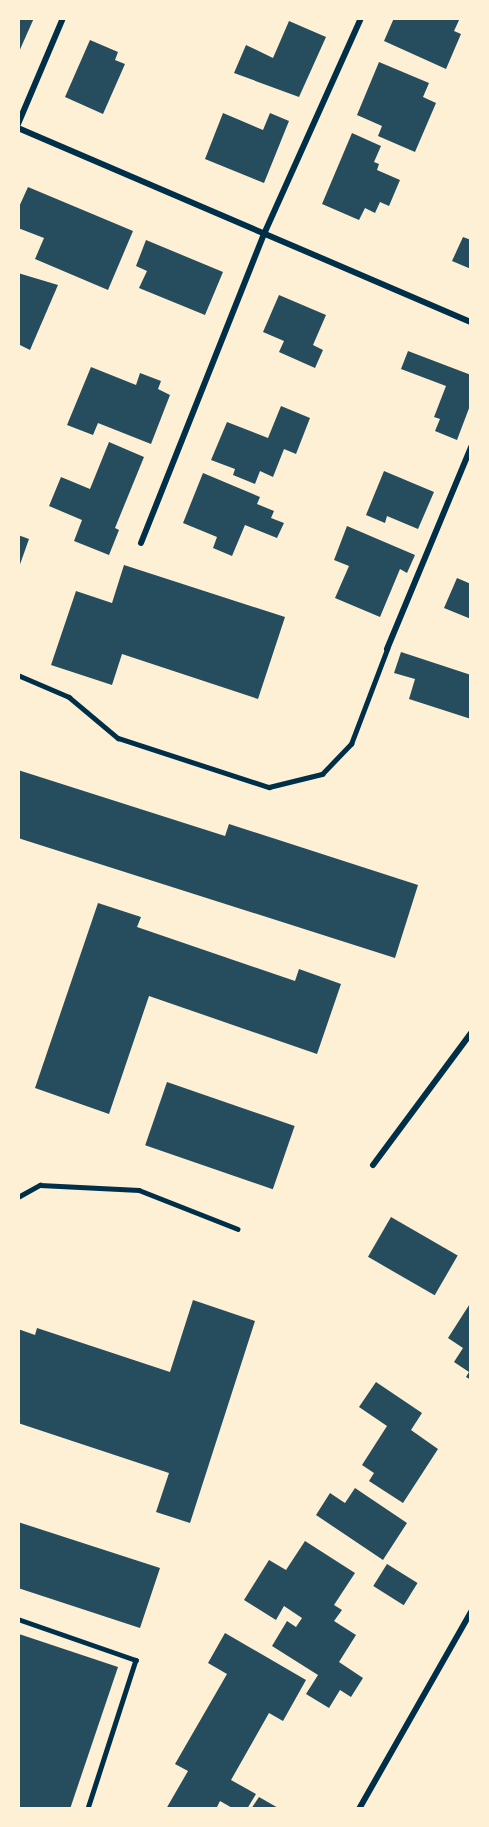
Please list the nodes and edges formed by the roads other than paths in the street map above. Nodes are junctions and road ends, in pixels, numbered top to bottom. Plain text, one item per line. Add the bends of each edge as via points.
1 (63, 18) edge
2 (361, 18) edge
3 (18, 126) edge
4 (264, 234) junction
5 (471, 322) edge
6 (471, 447) edge
7 (141, 543) dead end
8 (387, 649) joint
9 (18, 675) edge
10 (471, 1033) edge
11 (373, 1165) dead end
12 (18, 1197) edge
13 (238, 1229) dead end
14 (471, 1612) edge
15 (18, 1619) edge
16 (88, 1809) edge
17 (359, 1809) edge

1 - 3 street
2 - 4 street
3 - 4 street
4 - 5 street
4 - 7 street
6 - 8 street
8 - 9 lane via 351,744 322,774 269,787 118,738 69,697
10 - 11 street
12 - 13 lane via 40,1185 139,1190
14 - 17 street
15 - 16 lane via 136,1660

